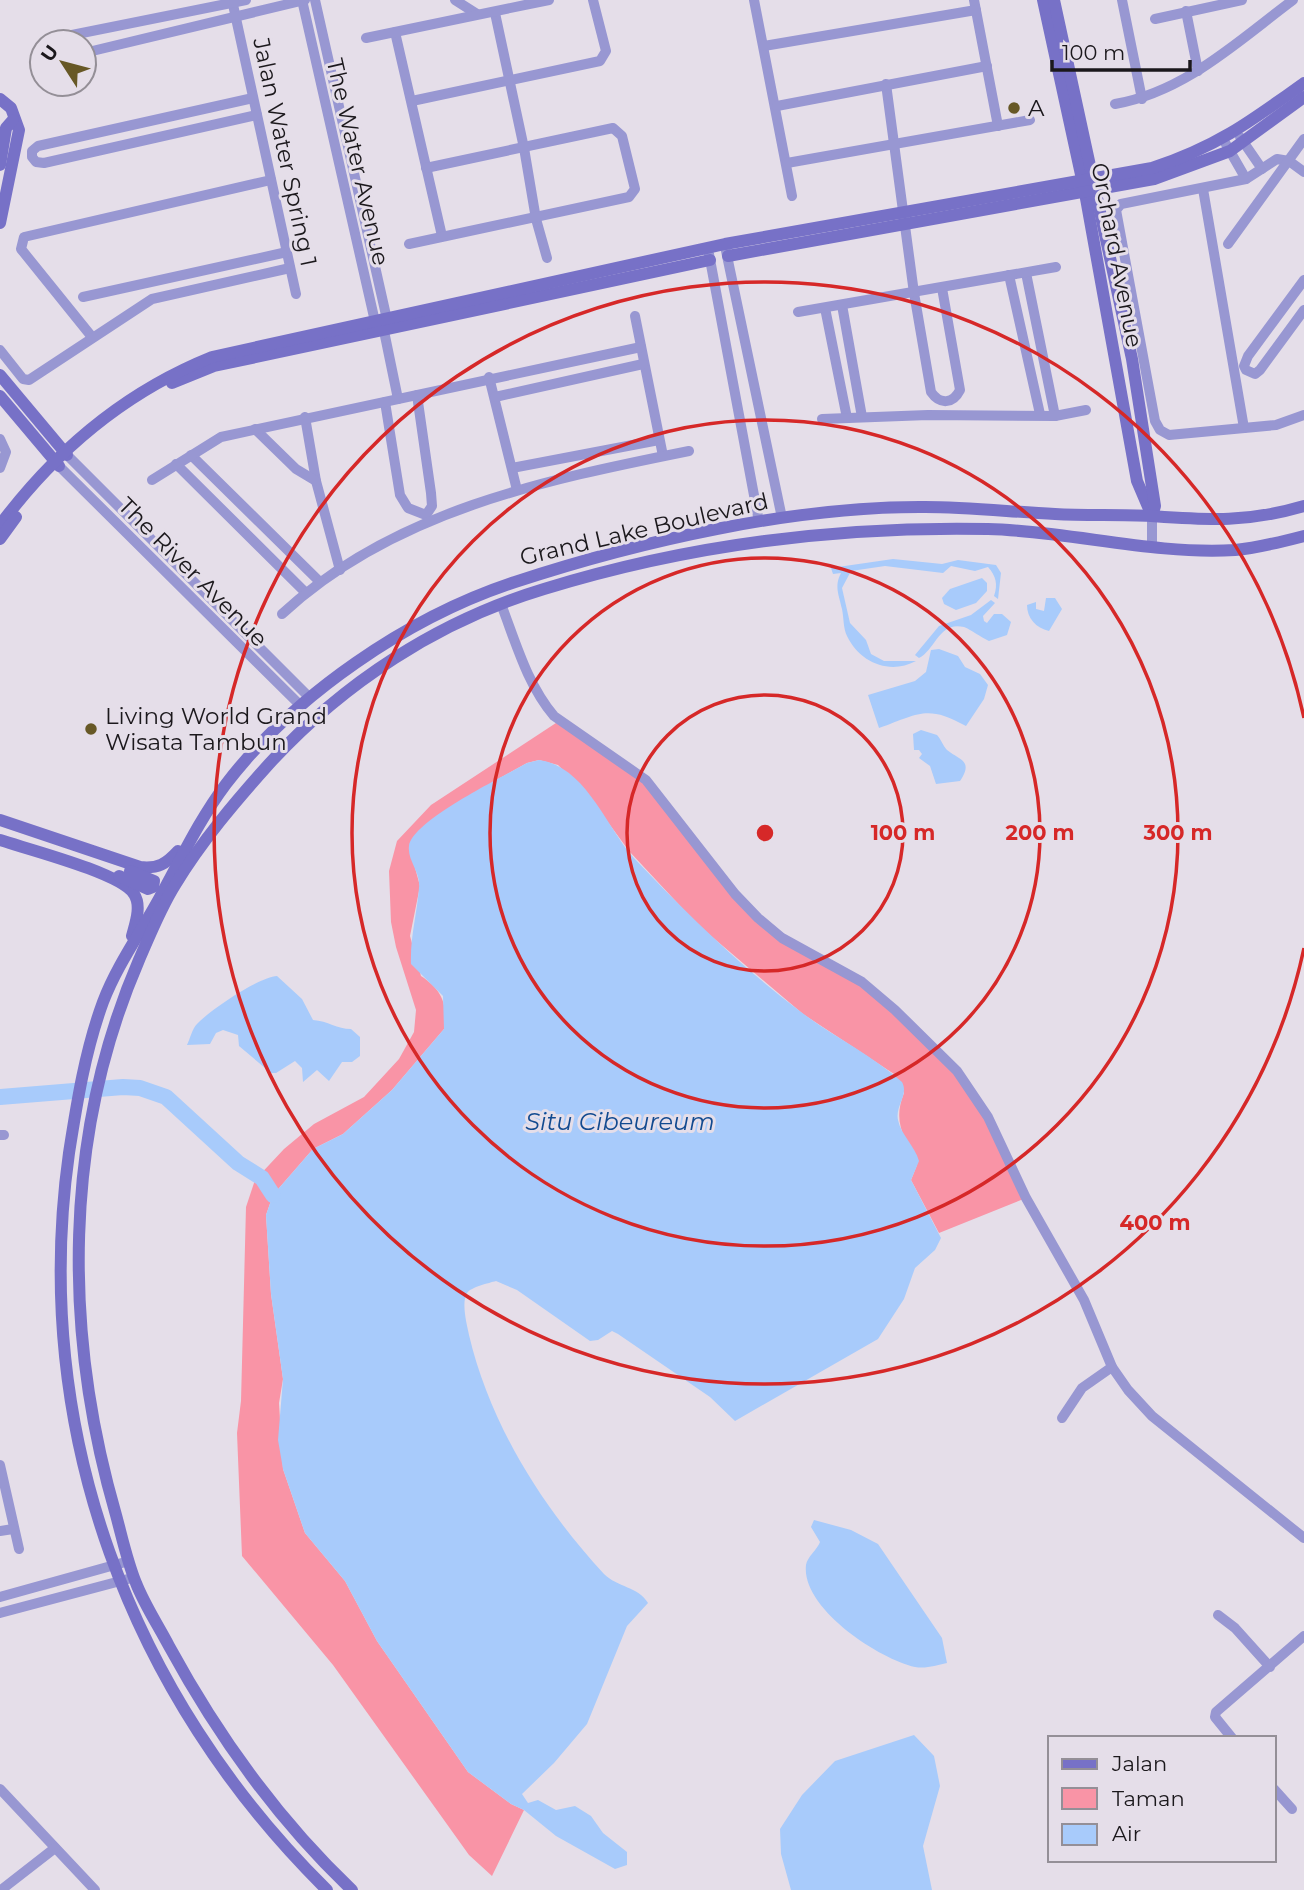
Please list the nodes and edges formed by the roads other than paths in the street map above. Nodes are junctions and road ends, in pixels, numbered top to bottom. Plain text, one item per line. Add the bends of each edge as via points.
1 (246, 0) edge
2 (303, 0) edge
3 (315, 0) edge
4 (455, 0) edge
5 (549, 0) edge
6 (593, 0) edge
7 (754, 0) edge
8 (1122, 0) edge
9 (1242, 0) edge
10 (1293, 0) edge
11 (232, 1) edge
12 (1049, 1) edge
13 (975, 5) edge
14 (1186, 11) junction
15 (495, 13) junction
16 (477, 14) junction
17 (236, 17) junction
18 (1154, 19) dead end
19 (98, 30) edge
20 (395, 32) junction
21 (366, 38) dead end
22 (764, 46) junction
23 (98, 50) edge
24 (987, 66) junction
25 (1198, 71) junction
26 (508, 80) junction
27 (1304, 83) edge
28 (886, 84) junction
29 (1304, 97) edge
30 (253, 98) junction
31 (0, 99) edge
32 (1142, 99) junction
33 (412, 101) junction
34 (1115, 104) dead end
35 (777, 106) junction
36 (257, 115) junction
37 (13, 120) junction
38 (1030, 120) dead end
39 (998, 126) junction
40 (1240, 137) junction
41 (1304, 139) edge
42 (1226, 145) junction
43 (894, 146) junction
44 (524, 148) junction
45 (1289, 161) junction
46 (787, 163) junction
47 (0, 165) edge
48 (426, 167) junction
49 (1262, 169) junction
50 (1304, 172) edge
51 (1246, 179) junction
52 (271, 180) junction
53 (1088, 186) junction
54 (1203, 189) junction
55 (792, 196) dead end
56 (903, 216) junction
57 (536, 219) junction
58 (0, 223) edge
59 (442, 236) junction
60 (409, 244) dead end
61 (1228, 244) dead end
62 (726, 250) junction
63 (287, 252) junction
64 (708, 254) junction
65 (547, 258) dead end
66 (1056, 267) dead end
67 (290, 268) junction
68 (376, 271) junction
69 (363, 273) junction
70 (1026, 273) junction
71 (1009, 275) junction
72 (1304, 280) edge
73 (942, 288) junction
74 (914, 293) junction
75 (296, 294) dead end
76 (83, 297) dead end
77 (842, 305) junction
78 (825, 308) junction
79 (1304, 310) edge
80 (799, 312) dead end
81 (635, 316) dead end
82 (382, 326) junction
83 (92, 337) junction
84 (641, 347) junction
85 (0, 350) edge
86 (643, 364) junction
87 (0, 374) edge
88 (489, 377) junction
89 (417, 395) junction
90 (0, 396) edge
91 (495, 397) junction
92 (398, 399) junction
93 (385, 402) junction
94 (1086, 411) dead end
95 (1040, 414) junction
96 (1304, 415) edge
97 (1055, 416) junction
98 (305, 417) junction
99 (862, 417) junction
100 (847, 418) junction
101 (822, 419) dead end
102 (1244, 428) junction
103 (255, 429) junction
104 (0, 439) edge
105 (659, 440) junction
106 (688, 451) dead end
107 (191, 454) junction
108 (663, 456) junction
109 (176, 464) junction
110 (55, 465) junction
111 (0, 468) edge
112 (512, 468) junction
113 (152, 480) dead end
114 (316, 481) junction
115 (517, 489) junction
116 (1304, 506) edge
117 (813, 513) junction
118 (1152, 516) junction
119 (782, 518) junction
120 (759, 522) junction
121 (0, 525) edge
122 (734, 527) junction
123 (817, 536) junction
124 (1304, 536) edge
125 (0, 539) edge
126 (738, 544) junction
127 (1152, 547) junction
128 (340, 570) junction
129 (320, 582) junction
130 (305, 593) junction
131 (501, 604) junction
132 (282, 614) dead end
133 (305, 702) junction
134 (0, 820) edge
135 (43, 834) junction
136 (0, 840) edge
137 (189, 840) junction
138 (84, 867) junction
139 (128, 950) junction
140 (1112, 1367) junction
141 (1062, 1419) dead end
142 (0, 1465) edge
143 (13, 1529) junction
144 (0, 1531) edge
145 (1304, 1538) edge
146 (19, 1549) dead end
147 (130, 1561) junction
148 (111, 1565) junction
149 (134, 1577) junction
150 (118, 1583) junction
151 (0, 1597) edge
152 (0, 1613) edge
153 (1218, 1615) dead end
154 (1304, 1636) edge
155 (1270, 1667) junction
156 (1230, 1736) edge
157 (0, 1789) edge
158 (1276, 1790) edge
159 (1292, 1809) dead end
160 (55, 1848) junction
161 (1, 1890) edge
162 (95, 1890) edge
163 (327, 1890) edge
164 (352, 1890) edge

1 - 11 street
2 - 17 street
2 - 69 street, The Water Avenue
3 - 68 street, The Water Avenue
4 - 16 street
5 - 15 street
6 - 26 street via 605,57
7 - 22 street
8 - 32 street
9 - 14 street
10 - 25 street
11 - 17 street, Jalan Water Spring 1
11 - 19 street
12 - 53 street, Orchard Avenue
13 - 22 street
13 - 24 street
14 - 18 street
14 - 25 street
15 - 16 street
15 - 26 street
16 - 20 street
17 - 23 street
17 - 30 street, Jalan Water Spring 1
20 - 21 street
20 - 33 street
22 - 35 street
24 - 28 street
24 - 39 street
25 - 32 street
26 - 33 street
26 - 44 street
27 - 40 street
28 - 35 street
28 - 43 street
29 - 40 street
30 - 36 street, Jalan Water Spring 1
30 - 36 street via 38,146 32,157 44,163
31 - 37 street via 11,108
32 - 34 street
33 - 48 street
35 - 46 street
36 - 52 street, Jalan Water Spring 1
37 - 47 street via 6,128
37 - 58 street via 19,130
38 - 39 street
39 - 43 street
40 - 42 street
40 - 49 street
41 - 45 street
42 - 51 street
42 - 53 street
43 - 46 street
43 - 56 street
44 - 48 street
44 - 57 street
44 - 57 street via 613,128 622,136 635,189 629,197
45 - 49 street via 1277,159
45 - 50 street
45 - 61 street
46 - 55 street
48 - 59 street
49 - 51 street
51 - 54 street
52 - 63 street, Jalan Water Spring 1
52 - 83 street via 24,237 20,249
53 - 56 street
53 - 118 street, Orchard Avenue via 1132,359 1156,506
54 - 102 street
54 - 102 street via 1121,204 1116,214 1160,430 1169,435
56 - 62 street
56 - 74 street
57 - 59 street
57 - 65 street
59 - 60 street
62 - 64 street
62 - 119 street
63 - 67 street, Jalan Water Spring 1
63 - 76 street
64 - 82 street
64 - 120 street
66 - 70 street
67 - 75 street, Jalan Water Spring 1
67 - 83 street via 152,299
68 - 69 street
68 - 82 street, The Water Avenue
69 - 82 street, The Water Avenue
70 - 71 street
70 - 97 street
71 - 73 street
71 - 95 street
72 - 79 street via 1248,356 1246,370 1255,374 1261,370
73 - 74 street
73 - 74 street via 960,390 947,402 935,398 931,391
74 - 77 street
77 - 78 street
77 - 99 street
78 - 80 street
78 - 100 street
81 - 84 street
82 - 92 street
82 - 110 street via 291,337 196,363 127,401
83 - 85 street via 29,380 23,379
84 - 86 street
84 - 88 street
86 - 91 street
86 - 105 street
87 - 110 street
88 - 89 street
88 - 91 street
89 - 92 street
89 - 93 street via 432,506 426,515 408,508 400,495
90 - 110 street
91 - 112 street
92 - 93 street
93 - 98 street
94 - 97 street
95 - 97 street
95 - 99 street
96 - 102 street via 1276,425
98 - 103 street
98 - 114 street
99 - 100 street
100 - 101 street
103 - 107 street via 221,437
103 - 114 street
104 - 111 street via 6,452
105 - 108 street
105 - 112 street
106 - 108 street
107 - 109 street
107 - 129 street
108 - 115 street
109 - 113 street
109 - 130 street
110 - 121 street
110 - 125 street
110 - 133 street, The River Avenue
112 - 115 street
114 - 128 street
115 - 128 street via 392,538
116 - 118 street, Grand Lake Boulevard via 1230,521
117 - 118 street, Grand Lake Boulevard via 919,507
117 - 119 street, Grand Lake Boulevard
117 - 123 street
118 - 127 street, Orchard Avenue
119 - 120 street, Grand Lake Boulevard
120 - 122 street, Grand Lake Boulevard
122 - 126 street
122 - 133 street, Grand Lake Boulevard via 592,559 480,595 384,646
123 - 126 street, Grand Lake Boulevard
123 - 127 street, Grand Lake Boulevard via 992,529
124 - 127 street, Grand Lake Boulevard via 1233,550
126 - 131 street, Grand Lake Boulevard via 602,573
128 - 129 street
129 - 130 street
130 - 132 street
131 - 140 street via 542,702 554,716 646,780 758,918 782,938 862,982 957,1071 988,1117 1026,1198 1084,1300
131 - 147 street, Grand Lake Boulevard via 426,640 354,685 294,738 221,817 162,909 119,1007 90,1117 79,1210 81,1338 103,1470
133 - 137 street, Grand Lake Boulevard via 268,735
134 - 135 street
135 - 137 street via 155,868 166,864
135 - 138 street via 150,878 153,887 148,889 92,865
136 - 138 street
137 - 139 street, Grand Lake Boulevard
138 - 139 street via 117,880 134,893 138,905
139 - 148 street, Grand Lake Boulevard via 104,1001 80,1083 62,1208 64,1334 72,1410
140 - 141 street via 1082,1388
140 - 145 street via 1152,1416
142 - 143 street
143 - 144 street
143 - 146 street
147 - 148 street
147 - 149 street, Grand Lake Boulevard
148 - 150 street, Grand Lake Boulevard
148 - 151 street
149 - 150 street
149 - 164 street, Grand Lake Boulevard via 222,1737 314,1853
150 - 152 street
150 - 163 street, Grand Lake Boulevard via 201,1741 249,1804
153 - 155 street
154 - 155 street
155 - 156 street via 1216,1712
157 - 160 street
158 - 159 street
160 - 161 street
160 - 162 street

